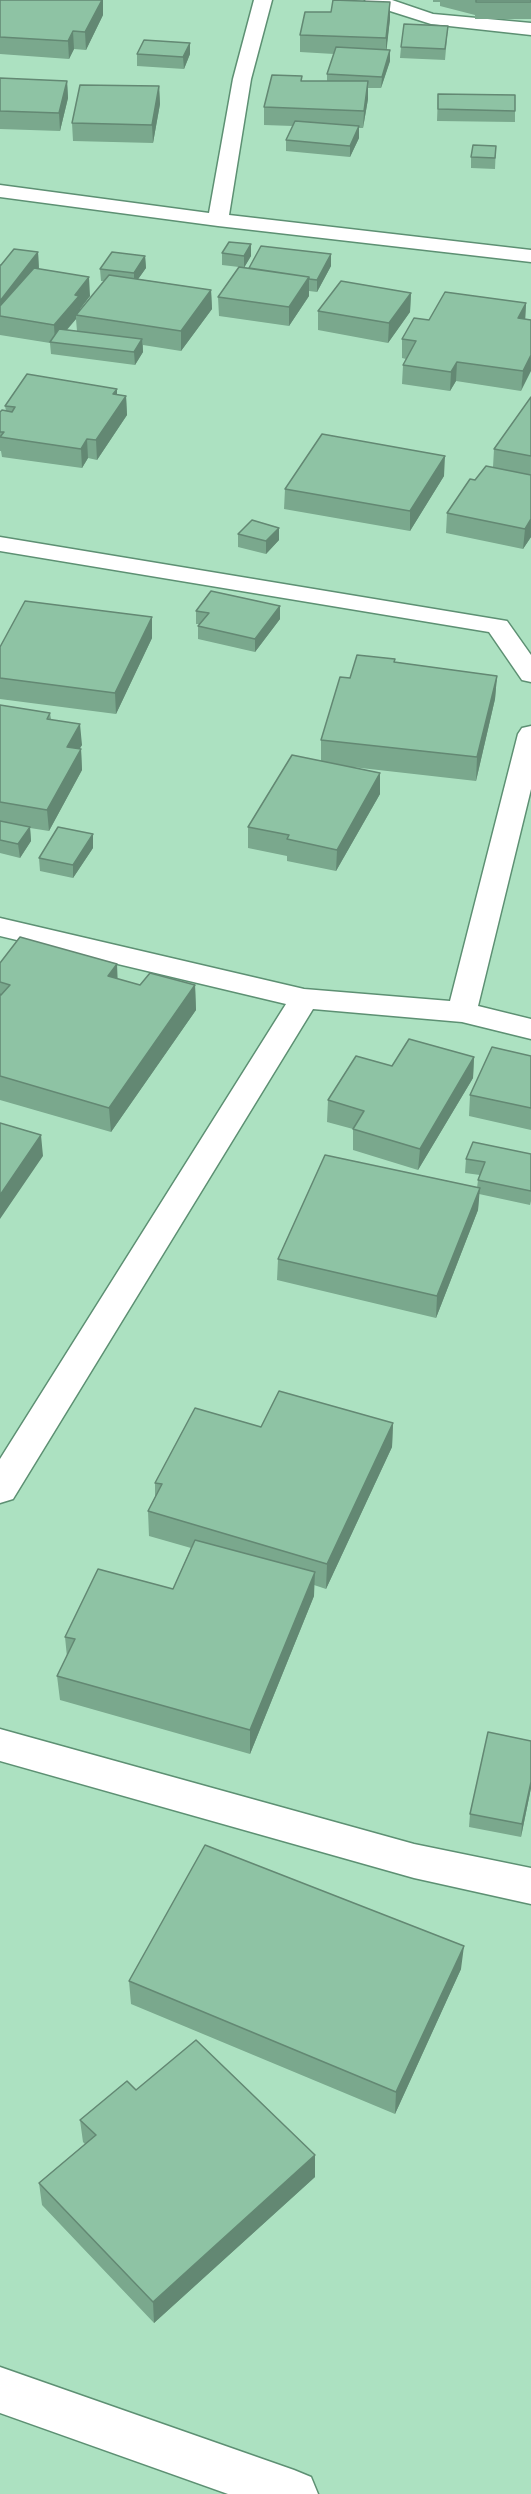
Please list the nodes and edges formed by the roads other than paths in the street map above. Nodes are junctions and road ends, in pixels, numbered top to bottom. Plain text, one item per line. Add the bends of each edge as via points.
1 (263, 0) edge
2 (374, 0) edge
3 (531, 29) edge
4 (0, 191) edge
5 (218, 220) junction
6 (531, 256) edge
7 (0, 544) edge
8 (531, 674) edge
9 (531, 734) edge
10 (0, 927) edge
11 (304, 999) junction
12 (462, 1012) junction
13 (531, 1029) edge
14 (0, 1489) edge
15 (0, 1744) edge
16 (531, 1886) edge
17 (0, 2390) edge
18 (294, 2494) edge

1 - 5 street via 242,79
2 - 3 street via 431,19
4 - 5 street
5 - 6 street
7 - 8 street via 498,627
9 - 12 street
10 - 11 street
11 - 12 street
11 - 14 street
12 - 13 street
15 - 16 street via 414,1861
17 - 18 street

